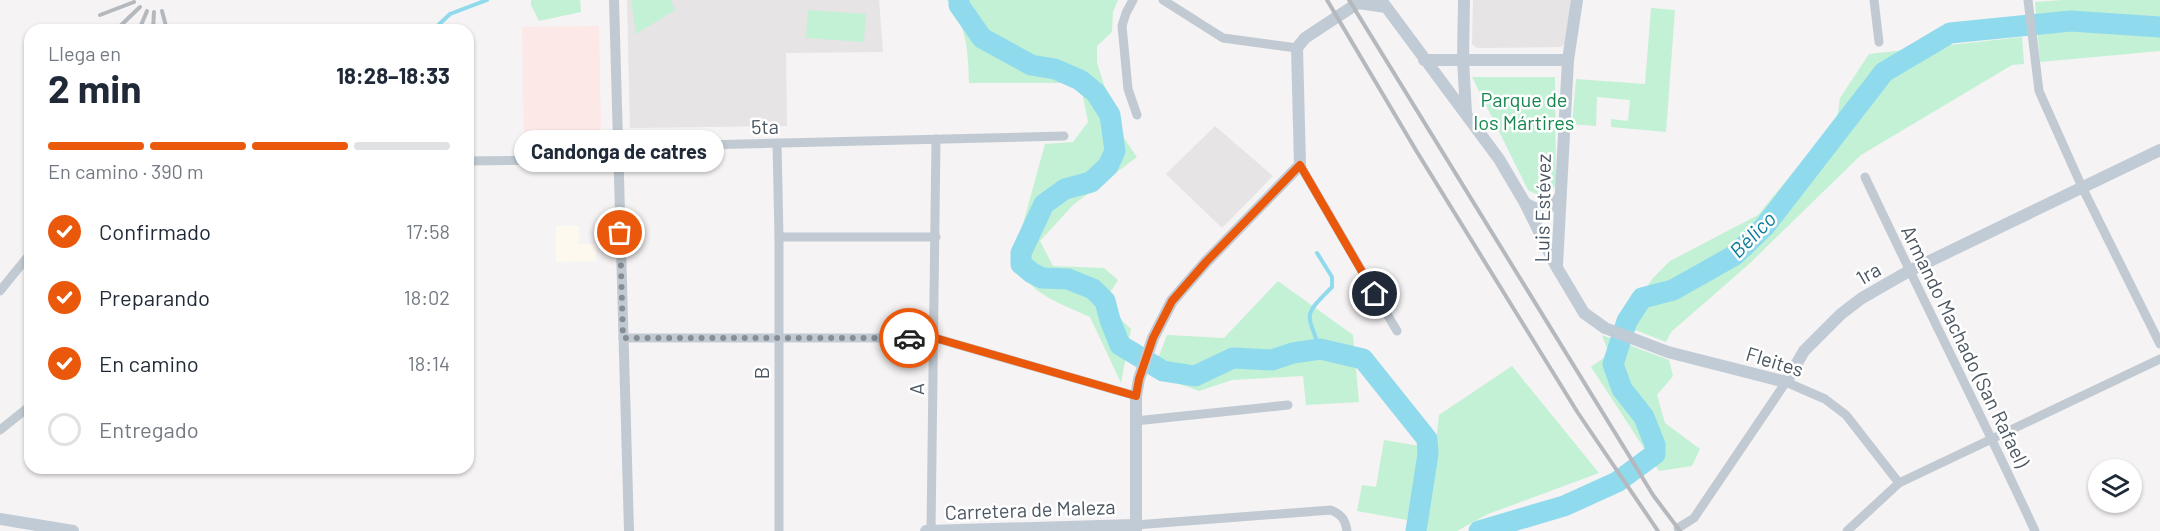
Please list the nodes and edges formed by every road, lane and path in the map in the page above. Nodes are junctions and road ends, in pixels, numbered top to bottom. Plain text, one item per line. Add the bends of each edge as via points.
1 (614, 0) edge
2 (1134, 0) edge
3 (1163, 0) edge
4 (1464, 0) edge
5 (1576, 0) edge
6 (1874, 0) edge
7 (1353, 3) edge
8 (2028, 3) edge
9 (1384, 4) edge
10 (1879, 42) dead end
11 (1297, 48) junction
12 (1463, 59) junction
13 (1424, 60) junction
14 (1568, 60) junction
15 (1466, 113) junction
16 (1137, 115) dead end
17 (1064, 136) dead end
18 (936, 139) junction
19 (777, 143) junction
20 (618, 147) junction
21 (2160, 150) edge
22 (474, 161) edge
23 (1300, 165) junction
24 (1865, 177) dead end
25 (2082, 187) junction
26 (1559, 198) junction
27 (1526, 203) junction
28 (779, 237) junction
29 (936, 237) junction
30 (24, 261) edge
31 (1557, 266) junction
32 (1909, 271) junction
33 (0, 291) edge
34 (1605, 328) joint
35 (1397, 331) dead end
36 (779, 337) junction
37 (623, 338) junction
38 (935, 338) junction
39 (2160, 344) edge
40 (2160, 359) edge
41 (1786, 382) junction
42 (1136, 396) junction
43 (1288, 405) dead end
44 (24, 410) edge
45 (1135, 421) junction
46 (2, 426) edge
47 (1992, 439) junction
48 (1899, 483) junction
49 (0, 519) edge
50 (1135, 528) edge
51 (1678, 528) dead end
52 (73, 531) edge
53 (628, 531) edge
54 (779, 531) edge
55 (929, 531) edge
56 (1347, 531) edge
57 (1847, 531) edge
58 (2035, 531) edge

1 - 20 street
2 - 16 street via 1122,26 1128,88
3 - 11 street via 1223,38
4 - 12 main road
5 - 14 main road, Luis Estévez
6 - 10 street
7 - 9 main road
7 - 11 main road
8 - 25 street via 2039,91
9 - 13 main road
11 - 23 main road
12 - 13 main road
12 - 14 main road
12 - 15 main road
13 - 15 main road
14 - 26 main road, Luis Estévez
15 - 27 main road
17 - 18 street, 5ta
18 - 19 street, 5ta
18 - 29 street, A
19 - 20 street, 5ta
19 - 28 street, B
20 - 22 street, 5ta via 555,160
20 - 37 street
21 - 25 main road, 1ra
23 - 35 street
23 - 42 main road via 1172,301 1153,338
24 - 32 street, Armando Machado (San Rafael)
25 - 32 main road, 1ra
25 - 39 street
26 - 27 main road via 1545,210
26 - 31 main road, Luis Estévez
27 - 31 main road
28 - 29 street
28 - 36 street, B
29 - 38 street, A
30 - 33 street
31 - 34 main road, Luis Estévez via 1584,314
32 - 41 main road, 1ra via 1841,314 1804,351
32 - 47 street, Armando Machado (San Rafael)
34 - 41 main road, Fleites via 1668,352
36 - 37 street
36 - 38 street
36 - 54 street, B
37 - 53 street
38 - 42 street
38 - 55 street, A
40 - 47 street
41 - 48 street, Fleites via 1825,399 1846,415
41 - 51 street, 1ra via 1694,518
42 - 45 main road
43 - 45 street
44 - 46 street
45 - 50 main road
47 - 48 street
47 - 58 street, Armando Machado (San Rafael)
48 - 57 street
49 - 52 main road
50 - 55 main road, Carretera de Maleza
50 - 56 street via 1331,510 1341,515

